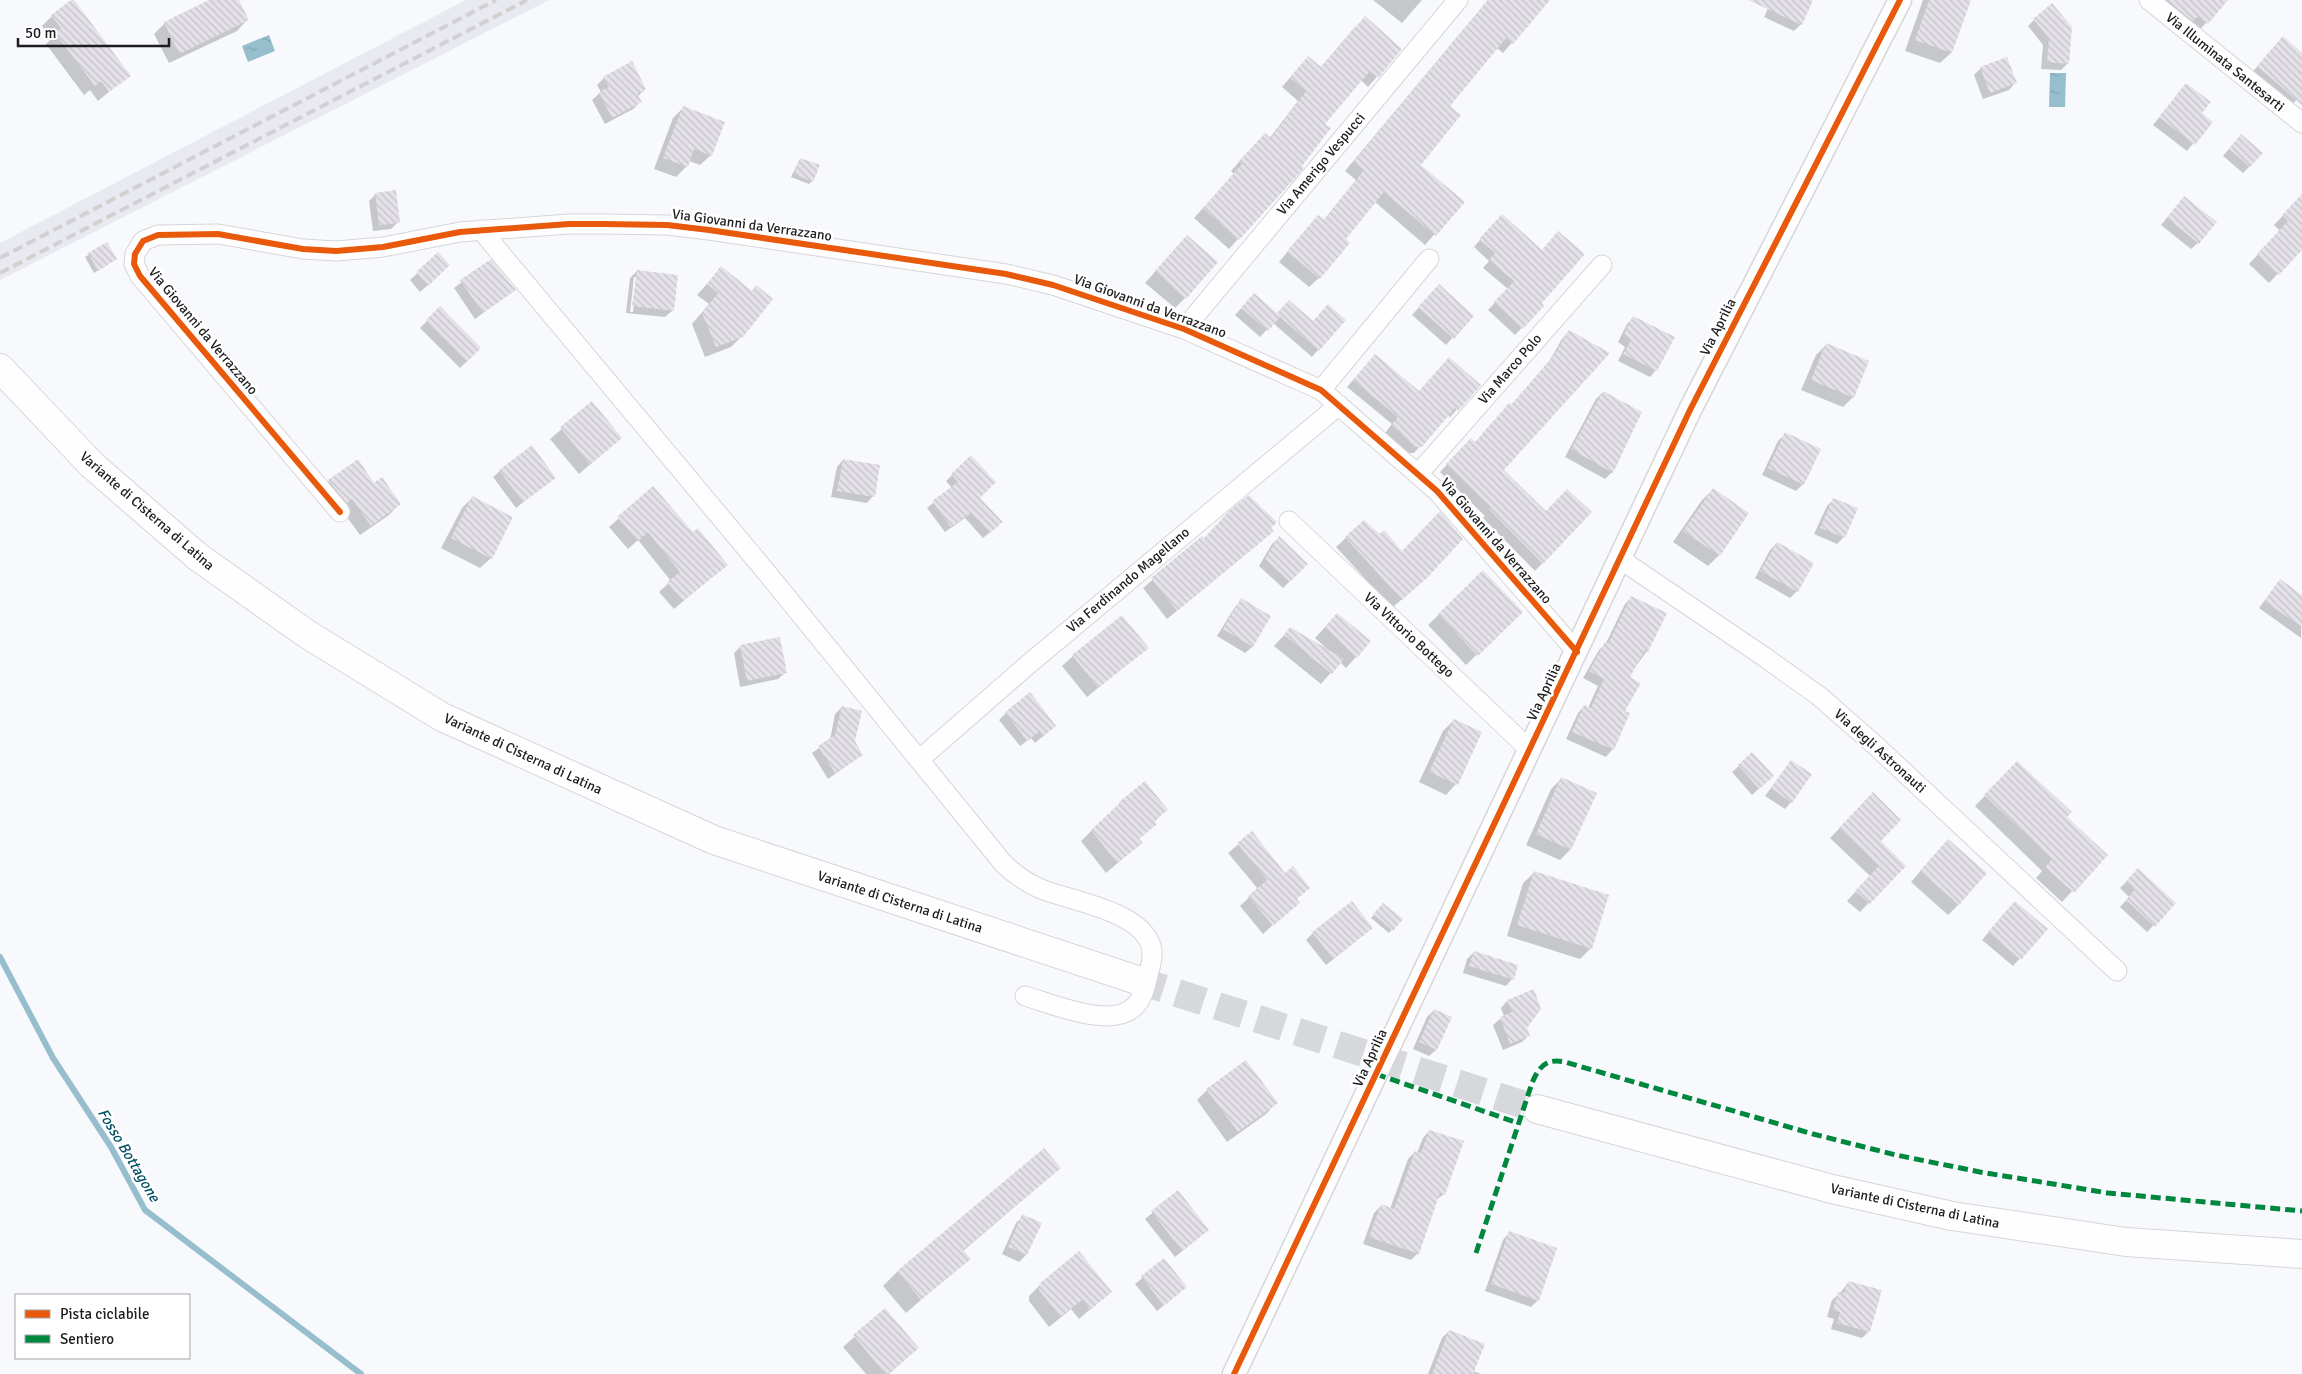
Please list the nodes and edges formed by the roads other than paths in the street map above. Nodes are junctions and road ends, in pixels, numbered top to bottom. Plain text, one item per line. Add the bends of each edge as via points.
1 (1458, 0) edge
2 (1900, 0) edge
3 (2149, 0) edge
4 (2302, 123) edge
5 (482, 230) junction
6 (1429, 258) dead end
7 (1602, 265) dead end
8 (1184, 329) junction
9 (0, 368) edge
10 (1320, 390) junction
11 (1339, 404) junction
12 (1418, 474) junction
13 (340, 512) dead end
14 (1288, 521) dead end
15 (1620, 559) junction
16 (1577, 652) junction
17 (1530, 750) junction
18 (920, 759) junction
19 (2118, 971) dead end
20 (1137, 980) tunnel mouth
21 (1026, 996) dead end
22 (1537, 1109) tunnel mouth
23 (2302, 1254) edge
24 (1234, 1374) edge

1 - 8 street, Via Amerigo Vespucci
2 - 15 street, Via Aprilia via 1690,410
3 - 4 street, Via Illuminata Santesarti
5 - 8 street, Via Giovanni da Verrazzano via 603,224 667,225 709,230 1026,278 1080,292
5 - 13 street, Via Giovanni da Verrazzano via 448,233 370,249 336,251 303,249 218,234 158,235 146,238 137,250 134,264 140,276
5 - 18 street
6 - 10 street
7 - 12 street, Via Marco Polo
8 - 10 street, Via Giovanni da Verrazzano
9 - 20 main road, Variante di Cisterna di Latina via 92,465 198,557 307,634 442,717 714,840
10 - 11 street, Via Giovanni da Verrazzano
11 - 12 street, Via Giovanni da Verrazzano
11 - 18 street, Via Ferdinando Magellano via 1030,662
12 - 16 street, Via Giovanni da Verrazzano via 1452,507
14 - 17 street, Via Vittorio Bottego
15 - 16 street, Via Aprilia
15 - 19 street, Via degli Astronauti via 1819,696
16 - 17 street, Via Aprilia
17 - 24 street, Via Aprilia
18 - 21 street via 1014,873 1041,889 1122,918 1150,942 1152,956 1142,997 1124,1013 1093,1015
22 - 23 main road, Variante di Cisterna di Latina via 1832,1189 1952,1216 2126,1242

